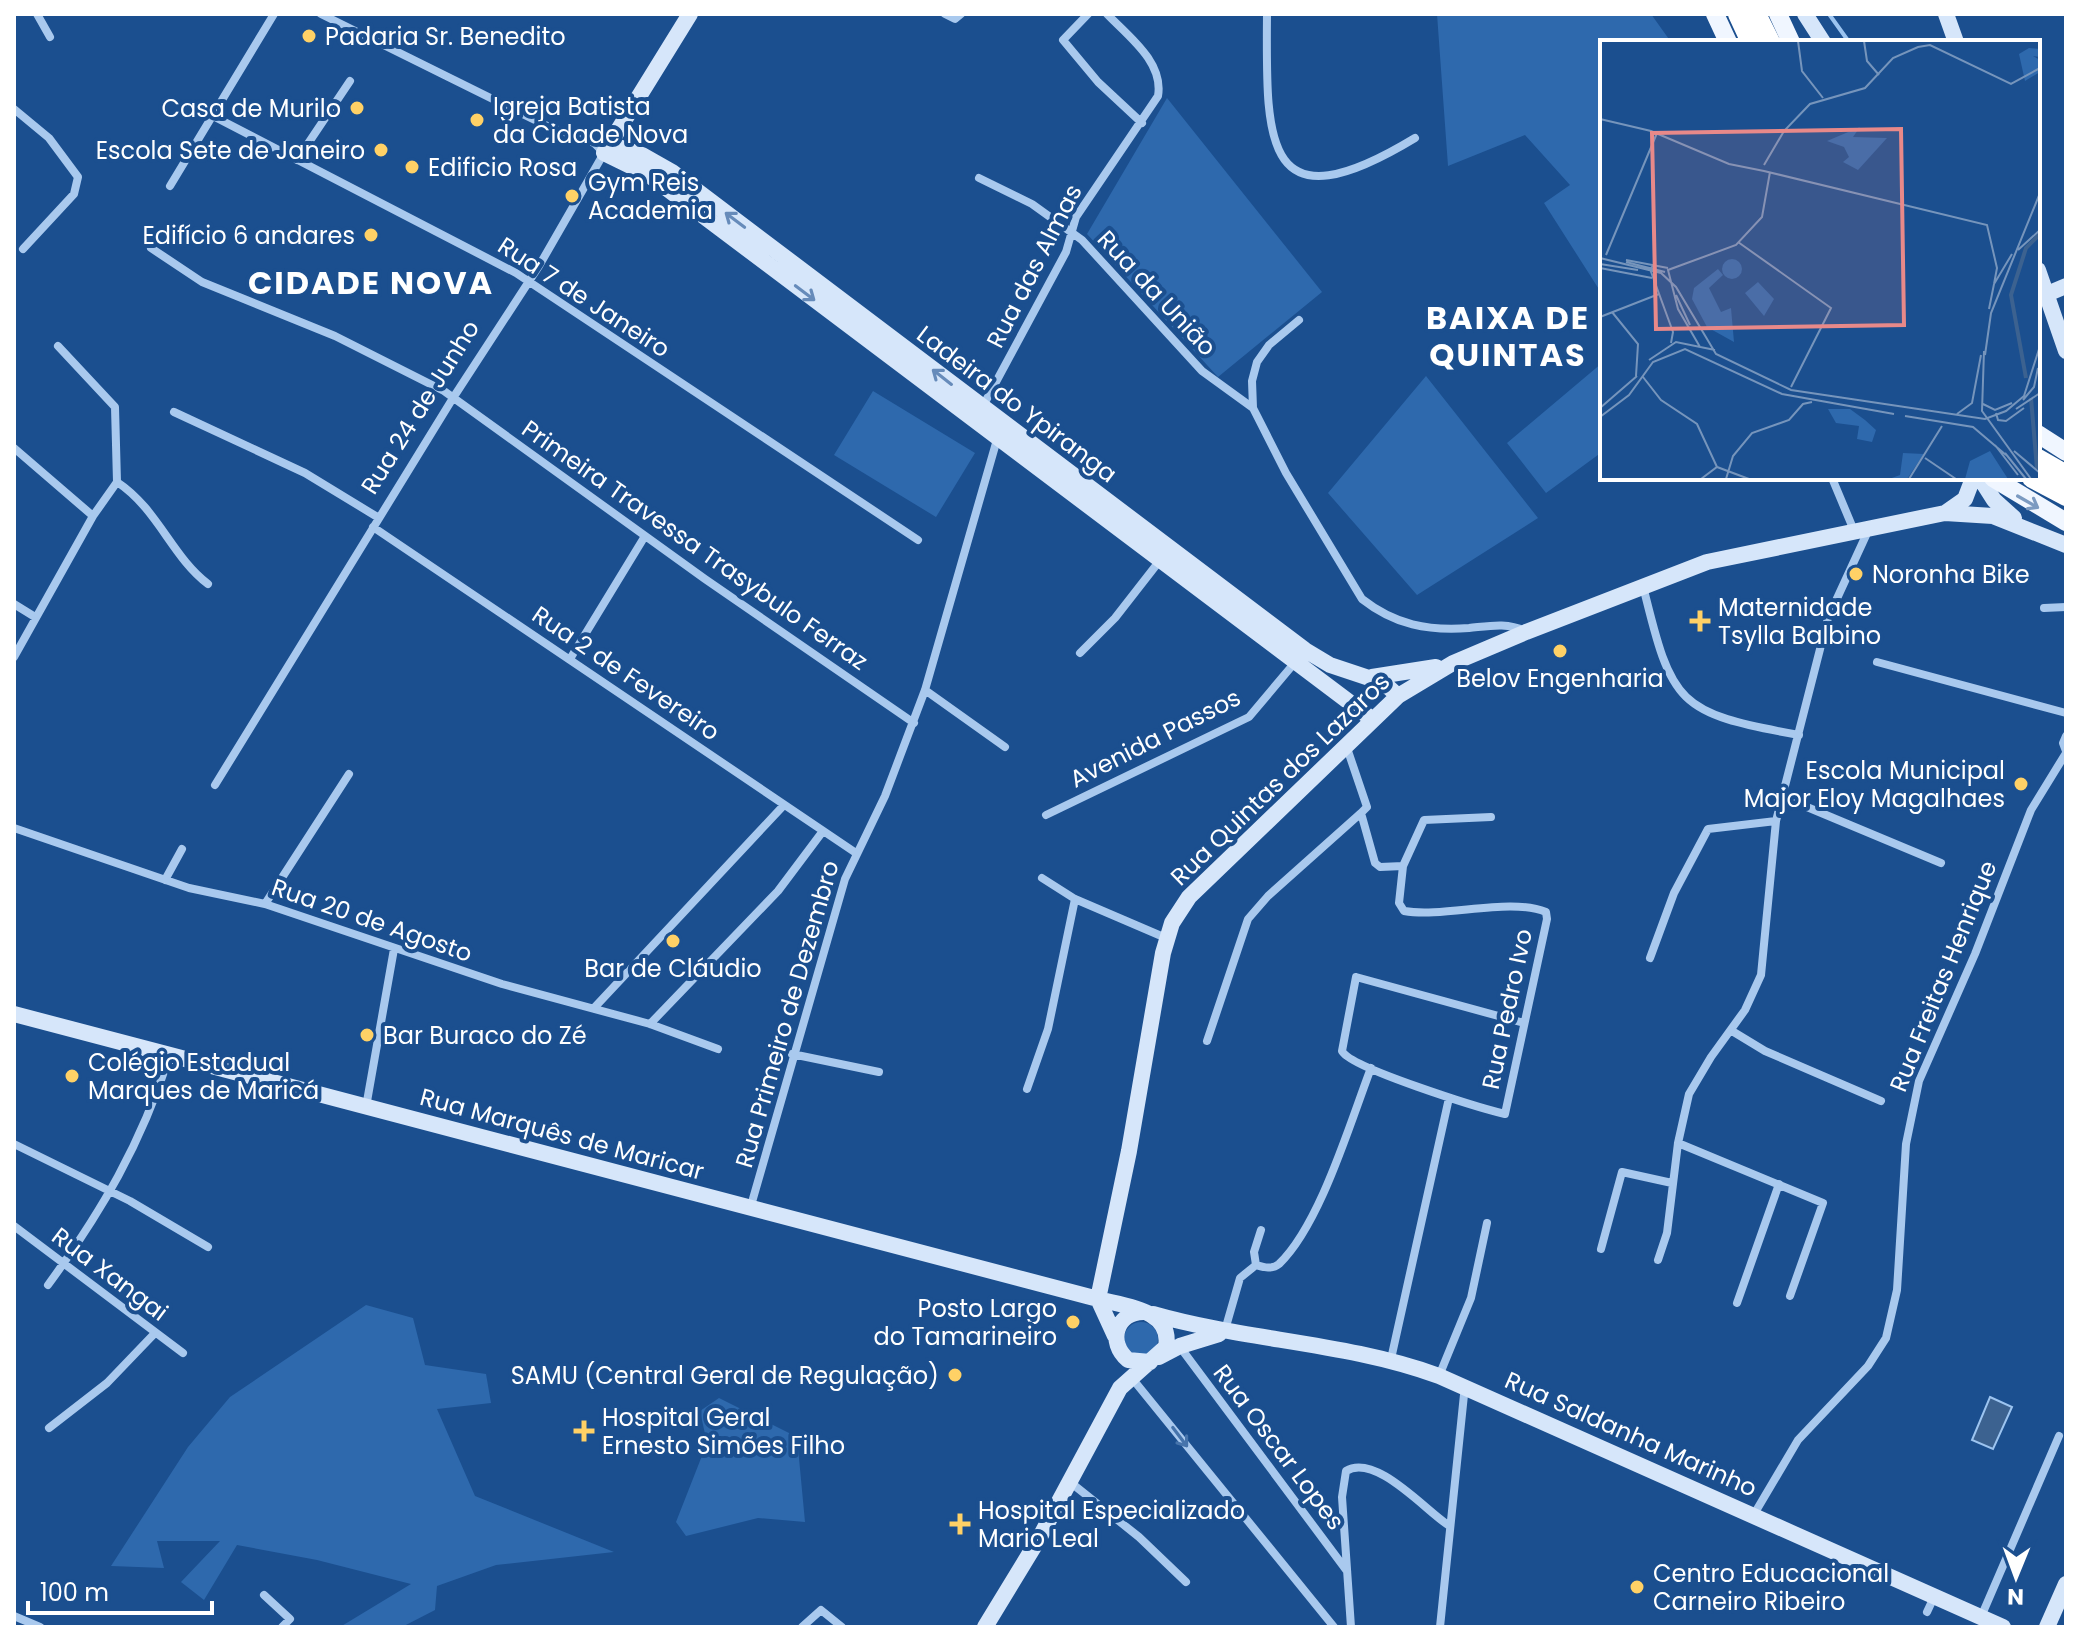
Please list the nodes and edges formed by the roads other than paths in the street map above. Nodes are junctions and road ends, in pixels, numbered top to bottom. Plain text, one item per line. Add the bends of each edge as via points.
1 (37, 14) edge
2 (274, 14) edge
3 (321, 14) edge
4 (690, 14) edge
5 (945, 14) edge
6 (1088, 14) edge
7 (1107, 14) edge
8 (1267, 14) edge
9 (1715, 14) edge
10 (1738, 14) edge
11 (1756, 14) edge
12 (1778, 14) edge
13 (1805, 14) edge
14 (1946, 14) edge
15 (958, 16) edge
16 (50, 37) dead end
17 (1727, 40) edge
18 (1750, 40) edge
19 (1769, 40) edge
20 (1790, 40) edge
21 (1822, 40) edge
22 (1955, 40) edge
23 (350, 81) dead end
24 (14, 109) edge
25 (213, 116) junction
26 (1142, 123) junction
27 (1415, 138) dead end
28 (602, 147) junction
29 (297, 160) junction
30 (979, 178) dead end
31 (170, 186) dead end
32 (1070, 233) junction
33 (151, 248) dead end
34 (23, 249) dead end
35 (2040, 275) edge
36 (530, 281) junction
37 (2066, 286) edge
38 (2047, 294) junction
39 (1299, 320) dead end
40 (58, 346) dead end
41 (2066, 351) edge
42 (453, 398) junction
43 (1253, 408) junction
44 (174, 412) dead end
45 (978, 414) junction
46 (1000, 431) junction
47 (2040, 435) edge
48 (14, 448) edge
49 (2066, 452) edge
50 (2040, 460) edge
51 (2066, 475) edge
52 (1833, 480) edge
53 (1972, 480) edge
54 (1981, 480) edge
55 (1996, 480) edge
56 (2036, 480) edge
57 (117, 482) junction
58 (2066, 496) edge
59 (1945, 513) junction
60 (93, 516) junction
61 (379, 518) junction
62 (2066, 522) edge
63 (2025, 526) junction
64 (373, 527) junction
65 (1862, 532) junction
66 (645, 536) junction
67 (918, 540) dead end
68 (2066, 545) edge
69 (1164, 554) junction
70 (208, 584) dead end
71 (1642, 585) junction
72 (14, 604) edge
73 (2066, 607) edge
74 (2044, 608) dead end
75 (35, 617) junction
76 (1526, 632) junction
77 (1080, 653) dead end
78 (1300, 656) junction
79 (14, 657) edge
80 (570, 659) junction
81 (1877, 662) dead end
82 (1453, 663) junction
83 (1371, 677) junction
84 (925, 690) junction
85 (1398, 696) junction
86 (2066, 713) edge
87 (1373, 720) junction
88 (914, 723) junction
89 (1799, 735) junction
90 (2066, 736) edge
91 (1346, 745) junction
92 (1005, 747) dead end
93 (2066, 752) edge
94 (349, 774) dead end
95 (215, 785) dead end
96 (1783, 797) junction
97 (784, 805) junction
98 (1361, 813) junction
99 (1046, 815) dead end
100 (1491, 817) dead end
101 (1776, 821) junction
102 (14, 828) edge
103 (823, 831) junction
104 (182, 849) dead end
105 (856, 853) junction
106 (1941, 863) dead end
107 (1403, 866) junction
108 (1042, 878) dead end
109 (165, 880) junction
110 (1075, 899) junction
111 (265, 904) junction
112 (1166, 938) junction
113 (394, 949) junction
114 (1650, 958) dead end
115 (594, 1008) junction
116 (14, 1014) edge
117 (1524, 1023) junction
118 (650, 1024) junction
119 (1732, 1031) junction
120 (1207, 1041) dead end
121 (718, 1049) dead end
122 (792, 1054) junction
123 (169, 1057) junction
124 (1371, 1068) junction
125 (879, 1072) dead end
126 (1027, 1089) dead end
127 (1449, 1098) junction
128 (1881, 1101) dead end
129 (366, 1108) junction
130 (1678, 1143) junction
131 (14, 1144) edge
132 (1672, 1183) junction
133 (1779, 1184) junction
134 (112, 1192) junction
135 (750, 1209) junction
136 (1487, 1223) dead end
137 (14, 1226) edge
138 (1261, 1230) dead end
139 (208, 1247) dead end
140 (1601, 1249) dead end
141 (1658, 1260) dead end
142 (64, 1264) junction
143 (1256, 1265) junction
144 (48, 1285) dead end
145 (1790, 1296) dead end
146 (1098, 1299) junction
147 (1737, 1303) dead end
148 (1148, 1313) junction
149 (1226, 1326) junction
150 (155, 1333) junction
151 (1115, 1338) junction
152 (1180, 1346) junction
153 (183, 1353) dead end
154 (1391, 1359) junction
155 (1153, 1360) junction
156 (1439, 1376) junction
157 (1125, 1382) junction
158 (1465, 1385) junction
159 (49, 1428) dead end
160 (2059, 1436) dead end
161 (1070, 1482) junction
162 (1753, 1516) junction
163 (1448, 1525) junction
164 (1347, 1571) junction
165 (1186, 1582) dead end
166 (2066, 1584) edge
167 (264, 1595) dead end
168 (1934, 1596) junction
169 (1927, 1612) dead end
170 (14, 1616) edge
171 (1981, 1617) junction
172 (40, 1627) edge
173 (282, 1627) edge
174 (802, 1627) edge
175 (842, 1627) edge
176 (985, 1627) edge
177 (1334, 1627) edge
178 (1351, 1627) edge
179 (1440, 1627) edge
180 (2003, 1627) edge
181 (2047, 1627) edge

1 - 16 street
2 - 25 street
3 - 28 street via 545,125
4 - 28 main road, Rua 24 de Junho
5 - 15 street
6 - 26 street via 1063,40
7 - 26 street, Rua das Almas via 1147,56 1159,80 1155,105
8 - 27 street via 1269,127 1292,167 1318,177 1338,175
9 - 17 main road
10 - 18 highway
11 - 19 highway
12 - 20 main road
13 - 21 main road
14 - 22 main road
23 - 29 street
24 - 34 street via 49,138 78,177 74,194
25 - 29 street, Rua 7 de Janeiro
25 - 31 street
26 - 32 street, Rua das Almas
28 - 36 street, Rua 24 de Junho
28 - 45 main road, Ladeira do Ypiranga via 653,169
29 - 36 street, Rua 7 de Janeiro
30 - 32 street, Rua da União via 1032,204
32 - 43 street, Rua da União via 1089,247 1202,371
32 - 45 street, Rua das Almas via 1046,293
33 - 42 street, Primeira Travessa Trasybulo Ferraz via 202,282 335,336
35 - 38 main road
36 - 42 street, Rua 24 de Junho
36 - 67 street, Rua 7 de Janeiro
37 - 38 main road
38 - 41 main road
39 - 43 street via 1257,362
40 - 57 street via 115,407
42 - 61 street, Rua 24 de Junho
42 - 66 street, Primeira Travessa Trasybulo Ferraz
43 - 76 street via 1270,446 1362,599 1418,628 1504,624
44 - 61 street via 305,473
45 - 46 main road, Ladeira do Ypiranga
46 - 69 main road, Ladeira do Ypiranga
46 - 84 street, Rua Primeiro de Dezembro
47 - 49 main road
48 - 60 street
50 - 51 highway
52 - 65 street
53 - 59 main road via 1965,499
54 - 63 main road via 1994,500
55 -> 62 main road
56 - 58 highway
57 - 60 street
57 - 70 street
59 - 63 main road, Rua Quintas dos Lazaros via 1993,516
59 - 65 main road, Rua Quintas dos Lazaros
60 - 75 street
61 - 64 street, Rua 24 de Junho
63 - 68 main road, Rua Quintas dos Lazaros
64 - 80 street, Rua 2 de Fevereiro
64 - 95 street, Rua 24 de Junho
65 - 71 main road, Rua Quintas dos Lazaros via 1730,556
65 - 89 street via 1828,618
66 - 80 street
66 - 88 street, Primeira Travessa Trasybulo Ferraz
69 - 77 street via 1115,618
69 - 78 main road, Ladeira do Ypiranga
71 - 76 main road, Rua Quintas dos Lazaros
71 - 89 street via 1663,666 1679,691 1734,724
72 - 75 street
73 - 74 street
75 - 79 street
76 - 82 main road, Rua Quintas dos Lazaros
78 - 83 main road, Ladeira do Ypiranga
78 - 87 main road, Ladeira do Ypiranga
78 - 99 street, Avenida Passos via 1249,717
80 - 97 street, Rua 2 de Fevereiro
81 - 86 street
82 - 83 main road
82 - 85 main road, Rua Quintas dos Lazaros
83 - 85 main road, Ladeira do Ypiranga
84 - 88 street, Rua Primeiro de Dezembro
84 - 92 street
85 - 87 main road, Rua Quintas dos Lazaros
87 - 91 main road, Rua Quintas dos Lazaros
88 - 105 street, Rua Primeiro de Dezembro
89 - 96 street
90 - 93 street
91 - 98 street via 1367,807
91 - 112 main road, Rua Quintas dos Lazaros via 1189,897
93 - 162 street, Rua Freitas Henrique via 2031,810 1919,1081 1906,1144 1897,1290 1886,1338 1868,1366 1798,1440
94 - 111 street
96 - 101 street
96 - 106 street
97 - 103 street, Rua 2 de Fevereiro
97 - 115 street
98 - 107 street via 1375,863
98 - 120 street via 1248,919
100 - 107 street via 1424,820
101 - 114 street via 1708,829 1674,893
101 - 119 street via 1761,975
102 - 109 street, Rua 20 de Agosto
103 - 105 street, Rua 2 de Fevereiro
103 - 118 street via 778,891
104 - 109 street
105 - 122 street, Rua Primeiro de Dezembro
107 - 117 street, Rua Pedro Ivo via 1399,903 1404,911 1546,912
108 - 110 street
109 - 111 street, Rua 20 de Agosto
110 - 112 street
110 - 126 street via 1048,1029
111 - 113 street, Rua 20 de Agosto
112 - 146 main road, Rua Quintas dos Lazaros
113 - 115 street, Rua 20 de Agosto
113 - 129 street
115 - 118 street, Rua 20 de Agosto
116 - 123 main road, Rua Marquês de Maricar
117 - 124 street via 1356,977 1342,1051 1347,1059
117 - 127 street, Rua Pedro Ivo via 1505,1114
118 - 121 street, Rua 20 de Agosto
119 - 128 street via 1765,1051
119 - 130 street via 1689,1094
122 - 125 street
122 - 135 street, Rua Primeiro de Dezembro
123 - 129 main road, Rua Marquês de Maricar
123 - 134 street via 153,1106
124 - 127 street
124 - 143 street via 1304,1234 1279,1264
127 - 154 street
129 - 135 main road, Rua Marquês de Maricar
130 - 132 street
130 - 133 street
131 - 134 street
132 - 140 street via 1622,1172
132 - 141 street via 1667,1233
133 - 145 street via 1823,1203
133 - 147 street
134 - 139 street
134 - 142 street
135 - 146 main road, Rua Marquês de Maricar
136 - 156 street via 1471,1298
137 - 142 street, Rua Xangai
138 - 143 street
142 - 144 street
142 - 150 street, Rua Xangai
143 - 149 street via 1240,1278
146 - 148 main road, Rua Marquês de Maricar
146 - 151 main road
148 - 149 main road, Rua Saldanha Marinho
148 - 151 main road via 1125,1318
148 - 155 main road via 1163,1324 1167,1339
149 - 152 main road, Rua Saldanha Marinho
149 - 154 main road, Rua Saldanha Marinho
150 - 153 street, Rua Xangai
150 - 159 street via 107,1383
151 - 155 main road via 1128,1360
151 - 157 main road
152 - 155 main road, Rua Saldanha Marinho
152 - 164 street, Rua Oscar Lopes
154 - 156 main road, Rua Saldanha Marinho
155 - 157 main road, Rua Saldanha Marinho
156 - 158 main road, Rua Saldanha Marinho
157 - 161 main road
157 -> 177 street
158 - 162 main road, Rua Saldanha Marinho
158 - 163 street
160 - 171 street
161 - 165 street
161 - 176 main road
162 - 168 main road, Rua Saldanha Marinho
163 - 164 street via 1379,1472 1349,1469 1341,1487
163 - 179 street
164 - 178 street
166 - 181 main road
167 - 173 street via 290,1619
168 - 169 street
168 - 171 main road, Rua Saldanha Marinho
170 - 172 street
171 - 180 main road, Rua Saldanha Marinho
174 - 175 street via 821,1610

